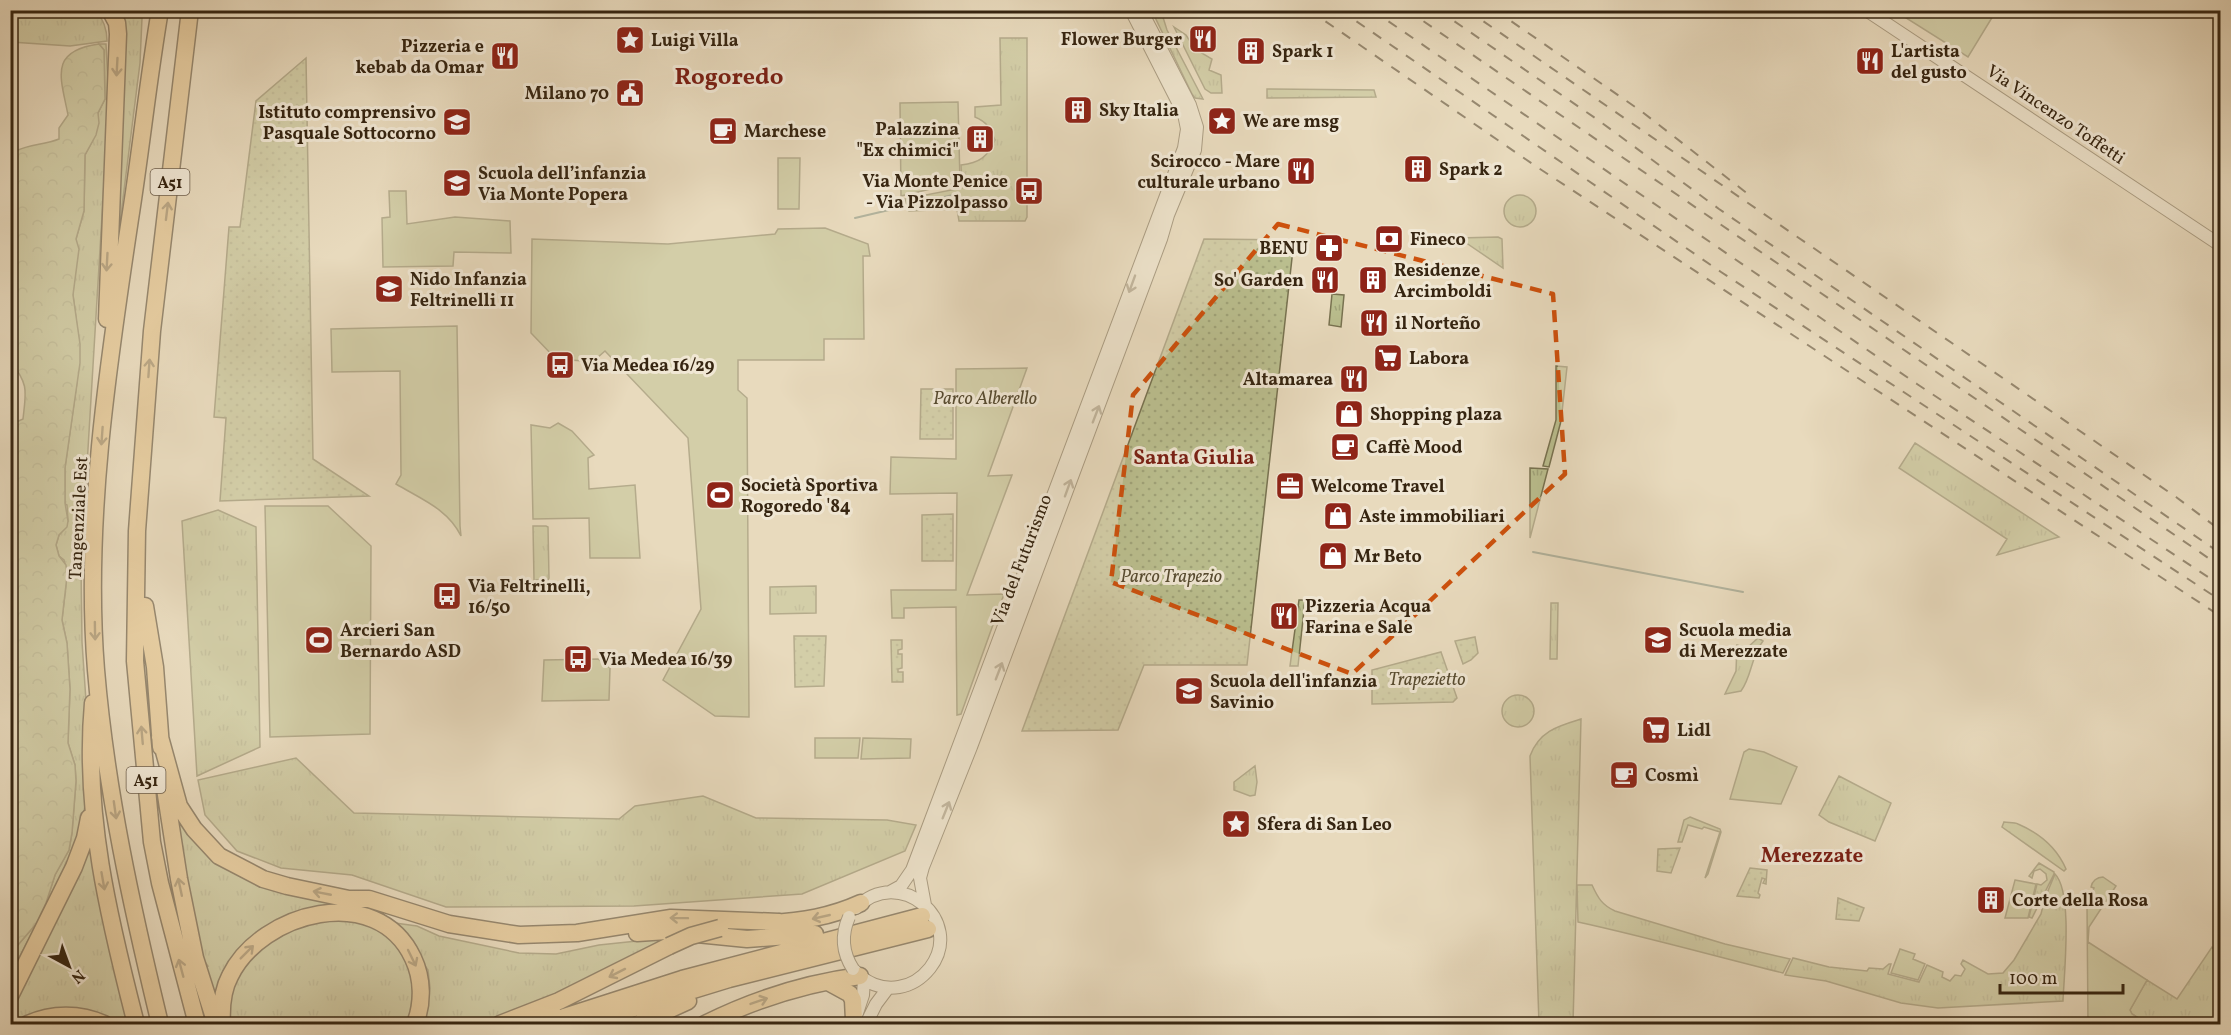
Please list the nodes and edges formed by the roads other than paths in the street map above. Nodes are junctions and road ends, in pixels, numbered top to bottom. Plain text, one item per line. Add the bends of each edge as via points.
1 (110, 10) edge
2 (158, 10) edge
3 (192, 10) edge
4 (1131, 10) edge
5 (1141, 10) edge
6 (1869, 11) edge
7 (1158, 228) junction
8 (2220, 245) edge
9 (106, 378) junction
10 (137, 531) junction
11 (96, 669) junction
12 (160, 737) junction
13 (92, 802) junction
14 (890, 892) junction
15 (349, 899) junction
16 (861, 903) junction
17 (928, 919) junction
18 (779, 922) junction
19 (880, 927) junction
20 (911, 933) junction
21 (816, 934) junction
22 (859, 975) junction
23 (828, 982) junction
24 (888, 988) junction
25 (10, 996) edge
26 (688, 1001) junction
27 (860, 1022) edge
28 (28, 1024) edge
29 (104, 1024) edge
30 (136, 1024) edge
31 (160, 1024) edge
32 (197, 1024) edge
33 (216, 1024) edge
34 (222, 1024) edge
35 (416, 1024) edge
36 (500, 1024) edge
37 (513, 1024) edge
38 (542, 1024) edge
39 (582, 1024) edge
40 (613, 1024) edge
41 (638, 1024) edge
42 (705, 1024) edge

1 -> 9 highway via 118,34
2 - 9 highway, Tangenziale Est / A51
10 -> 3 highway, A51 via 152,331
4 - 7 street via 1186,122 1184,148
5 - 7 street via 1190,105 1197,127 1195,150
6 - 8 street, Via Vincenzo Toffetti
7 -> 14 street, Via del Futurismo via 916,860 907,879
17 -> 7 street, Via del Futurismo via 920,878 923,867 971,747
9 -> 11 highway, Tangenziale Est / A51 via 95,539
10 - 12 highway
32 -> 10 highway, A51 via 152,842 135,661
11 - 13 highway via 90,734
11 -> 31 highway, Tangenziale Est / A51 via 120,848
15 -> 12 highway via 263,879 219,856 179,806
33 -> 12 highway via 195,958 179,879
13 - 25 highway via 74,867
13 -> 30 highway via 114,935
14 - 16 street
14 - 17 street via 912,896
18 -> 15 highway via 670,918 577,933 519,935 448,924 369,899
15 - 21 highway via 460,935 519,945 579,943 656,931 747,939
16 -> 18 highway via 825,917
16 - 22 street, bridge via 849,917 844,934 844,946
17 - 19 highway
17 - 20 highway
17 - 24 street via 935,960 925,974 905,986
18 -> 36 highway, bridge via 743,924 691,936 559,1001
19 - 21 highway via 852,925
19 - 38 highway via 682,979
20 - 26 highway via 878,950
20 - 39 highway via 729,979
21 - 37 highway via 655,977
22 - 23 highway
22 - 24 street
22 - 27 street via 863,995
23 - 27 highway via 849,994
42 -> 23 highway via 735,1009
24 - 27 street
26 - 40 highway
26 - 41 highway
28 - 29 highway via 48,1017 69,1016
34 -> 35 highway via 224,991 244,954 293,922 342,911 378,921 397,934 411,954 421,988

